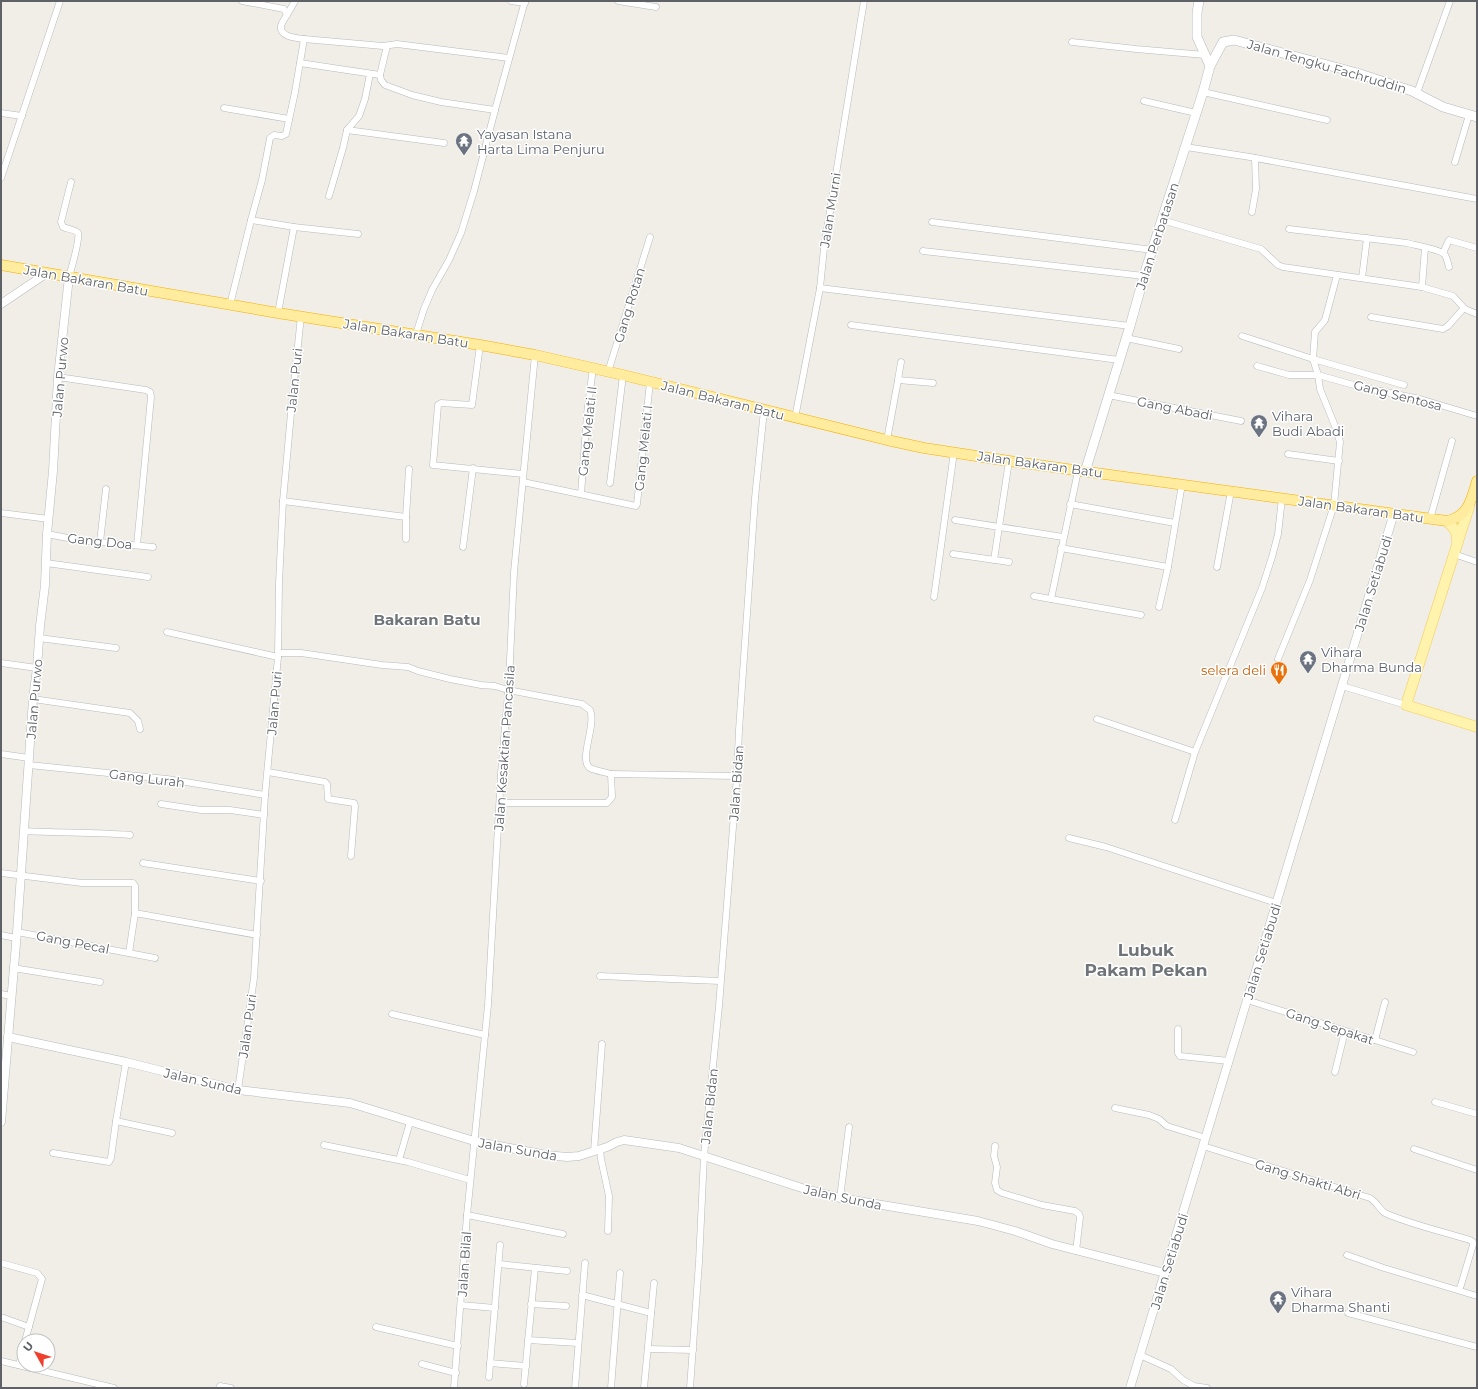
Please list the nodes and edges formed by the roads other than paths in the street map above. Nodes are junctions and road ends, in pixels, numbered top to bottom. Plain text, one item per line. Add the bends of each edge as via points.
1 (60, 1) edge
2 (242, 1) edge
3 (295, 1) edge
4 (511, 1) edge
5 (618, 1) edge
6 (864, 1) edge
7 (1199, 1) edge
8 (1450, 1) edge
9 (525, 2) edge
10 (656, 7) dead end
11 (287, 14) junction
12 (304, 40) junction
13 (1072, 42) dead end
14 (387, 46) junction
15 (1205, 55) junction
16 (509, 58) junction
17 (300, 63) junction
18 (1210, 66) junction
19 (370, 74) junction
20 (380, 75) junction
21 (1203, 92) junction
22 (1417, 93) junction
23 (1144, 101) dead end
24 (224, 108) dead end
25 (494, 110) junction
26 (1, 113) edge
27 (1196, 113) junction
28 (22, 116) junction
29 (1473, 116) edge
30 (288, 118) junction
31 (1327, 120) dead end
32 (347, 130) junction
33 (444, 143) dead end
34 (1186, 147) junction
35 (1, 156) edge
36 (8, 157) junction
37 (1255, 158) junction
38 (1455, 162) dead end
39 (1, 178) edge
40 (71, 182) dead end
41 (329, 196) dead end
42 (1477, 199) edge
43 (1252, 212) dead end
44 (250, 220) junction
45 (1162, 220) junction
46 (932, 222) dead end
47 (294, 227) junction
48 (1289, 229) dead end
49 (358, 234) dead end
50 (650, 237) dead end
51 (1367, 238) junction
52 (1426, 248) junction
53 (1477, 248) edge
54 (1153, 250) junction
55 (923, 251) dead end
56 (1443, 253) junction
57 (1, 265) edge
58 (1449, 267) dead end
59 (47, 273) junction
60 (1337, 275) junction
61 (1144, 276) junction
62 (69, 277) junction
63 (1362, 278) junction
64 (1422, 286) junction
65 (820, 288) junction
66 (1, 304) edge
67 (230, 305) junction
68 (1464, 308) junction
69 (278, 313) junction
70 (1477, 314) edge
71 (302, 316) junction
72 (1371, 317) dead end
73 (851, 325) dead end
74 (1130, 326) junction
75 (416, 334) junction
76 (1242, 336) dead end
77 (1126, 338) junction
78 (480, 345) junction
79 (1179, 350) dead end
80 (535, 355) junction
81 (1313, 359) junction
82 (1119, 360) junction
83 (901, 362) dead end
84 (1257, 366) dead end
85 (593, 368) junction
86 (608, 372) junction
87 (623, 375) junction
88 (1318, 375) junction
89 (58, 377) junction
90 (898, 380) junction
91 (650, 382) junction
92 (933, 383) dead end
93 (1404, 385) dead end
94 (1108, 395) junction
95 (764, 410) junction
96 (1477, 416) edge
97 (795, 418) junction
98 (1241, 421) dead end
99 (887, 440) junction
100 (1452, 441) dead end
101 (954, 452) junction
102 (1288, 454) dead end
103 (1009, 461) junction
104 (1339, 461) junction
105 (473, 468) junction
106 (409, 469) dead end
107 (1081, 471) junction
108 (523, 474) junction
109 (1477, 481) edge
110 (523, 482) junction
111 (610, 483) dead end
112 (1182, 484) junction
113 (106, 489) dead end
114 (1230, 491) junction
115 (581, 494) junction
116 (1282, 498) junction
117 (283, 501) junction
118 (1070, 504) junction
119 (1334, 505) junction
120 (1469, 507) junction
121 (1, 513) edge
122 (1394, 513) junction
123 (406, 517) junction
124 (49, 519) junction
125 (1430, 519) junction
126 (956, 520) dead end
127 (1447, 521) junction
128 (1175, 523) junction
129 (999, 528) junction
130 (47, 534) junction
131 (1063, 537) junction
132 (406, 540) dead end
133 (100, 542) junction
134 (1457, 543) junction
135 (137, 545) junction
136 (153, 547) dead end
137 (463, 547) dead end
138 (1061, 548) junction
139 (953, 554) dead end
140 (1454, 554) junction
141 (994, 560) junction
142 (1009, 562) dead end
143 (1477, 562) edge
144 (46, 563) junction
145 (1168, 566) junction
146 (1217, 566) dead end
147 (148, 577) dead end
148 (934, 596) dead end
149 (1034, 596) dead end
150 (1051, 599) junction
151 (1159, 607) dead end
152 (1141, 615) dead end
153 (167, 632) dead end
154 (39, 638) junction
155 (116, 648) dead end
156 (278, 655) junction
157 (1278, 659) dead end
158 (1, 663) edge
159 (37, 668) junction
160 (1342, 686) junction
161 (508, 690) junction
162 (33, 699) junction
163 (1406, 705) junction
164 (1097, 719) dead end
165 (1477, 727) edge
166 (140, 730) dead end
167 (1195, 752) junction
168 (1, 754) edge
169 (29, 762) junction
170 (268, 772) junction
171 (611, 774) junction
172 (737, 776) junction
173 (265, 795) junction
174 (500, 802) junction
175 (161, 804) dead end
176 (264, 815) junction
177 (1175, 820) dead end
178 (24, 831) junction
179 (130, 835) dead end
180 (1069, 838) dead end
181 (351, 856) dead end
182 (143, 863) dead end
183 (1, 873) edge
184 (21, 877) junction
185 (260, 881) junction
186 (1276, 903) junction
187 (135, 913) junction
188 (1, 935) edge
189 (16, 935) junction
190 (257, 935) junction
191 (129, 952) junction
192 (155, 958) dead end
193 (13, 968) junction
194 (600, 976) dead end
195 (720, 981) junction
196 (100, 982) dead end
197 (1, 994) edge
198 (11, 996) junction
199 (1247, 1000) junction
200 (1385, 1002) dead end
201 (392, 1014) dead end
202 (1178, 1029) dead end
203 (1345, 1031) junction
204 (485, 1035) junction
205 (8, 1037) junction
206 (1375, 1040) junction
207 (602, 1044) dead end
208 (1413, 1052) dead end
209 (4, 1055) edge
210 (1229, 1061) junction
211 (126, 1062) junction
212 (1335, 1072) dead end
213 (238, 1090) junction
214 (1436, 1102) dead end
215 (1115, 1108) dead end
216 (1477, 1114) edge
217 (116, 1120) junction
218 (1, 1122) edge
219 (410, 1122) junction
220 (849, 1127) dead end
221 (172, 1133) dead end
222 (474, 1141) junction
223 (1205, 1142) junction
224 (324, 1145) dead end
225 (995, 1146) dead end
226 (1414, 1149) dead end
227 (597, 1150) junction
228 (53, 1152) dead end
229 (704, 1156) junction
230 (399, 1160) junction
231 (1477, 1170) edge
232 (470, 1180) junction
233 (840, 1198) junction
234 (467, 1215) junction
235 (608, 1231) dead end
236 (563, 1234) dead end
237 (500, 1245) dead end
238 (1076, 1251) junction
239 (1347, 1255) dead end
240 (1, 1263) edge
241 (585, 1263) dead end
242 (499, 1264) junction
243 (535, 1268) junction
244 (567, 1271) dead end
245 (620, 1273) dead end
246 (1165, 1273) junction
247 (654, 1284) dead end
248 (1459, 1290) junction
249 (582, 1295) junction
250 (1477, 1296) edge
251 (532, 1304) junction
252 (618, 1304) junction
253 (461, 1305) junction
254 (566, 1306) dead end
255 (495, 1308) junction
256 (651, 1313) junction
257 (1348, 1313) dead end
258 (1, 1317) edge
259 (29, 1327) junction
260 (376, 1327) dead end
261 (27, 1333) edge
262 (528, 1340) junction
263 (578, 1343) junction
264 (458, 1346) junction
265 (1477, 1347) edge
266 (648, 1349) junction
267 (693, 1350) junction
268 (1140, 1355) junction
269 (1, 1361) edge
270 (490, 1363) junction
271 (16, 1364) edge
272 (422, 1364) dead end
273 (526, 1366) junction
274 (52, 1373) edge
275 (456, 1373) junction
276 (489, 1377) dead end
277 (524, 1384) dead end
278 (114, 1388) edge
279 (219, 1388) edge
280 (231, 1388) edge
281 (454, 1388) edge
282 (575, 1388) edge
283 (610, 1388) edge
284 (644, 1388) edge
285 (690, 1388) edge
286 (1130, 1388) edge
287 (1207, 1388) edge

1 - 28 street
2 - 11 street via 283,8
3 - 11 street
4 - 9 street
5 - 10 street
6 - 65 street, Jalan Murni via 824,248
7 - 15 main road via 1197,37
8 - 22 street
9 - 16 street
11 - 12 street via 281,27 282,32 286,36
12 - 14 street
12 - 17 street
13 - 15 street
14 - 16 street via 397,44
14 - 20 street
15 - 18 main road
16 - 25 street
17 - 19 street
17 - 30 street
18 - 21 main road, Jalan Perbatasan
18 - 22 main road, Jalan Tengku Fachruddin via 1223,42 1234,40 1358,73
19 - 20 street
19 - 32 street via 359,116
20 - 25 street via 385,85 412,95
21 - 27 main road, Jalan Perbatasan
21 - 31 street
22 - 29 main road, Jalan Tengku Fachruddin via 1443,107
23 - 27 street
24 - 30 street
25 - 75 street via 461,233 432,290
26 - 28 street
27 - 34 main road, Jalan Perbatasan
28 - 36 street
29 - 38 street
30 - 44 street via 286,134 270,138 262,180
32 - 33 street
32 - 41 street
34 - 37 street
34 - 45 main road, Jalan Perbatasan
35 - 36 street
36 - 39 street
37 - 42 street
37 - 43 street via 1256,189
40 - 62 street via 61,222 64,227 78,235
44 - 47 street
44 - 67 street
45 - 54 main road, Jalan Perbatasan
45 - 60 street via 1261,249 1278,265
46 - 54 street
47 - 49 street
47 - 69 street
48 - 51 street
50 - 86 street, Gang Rotan
51 - 52 street
51 - 63 street
52 - 56 street
52 - 64 street
53 - 56 street via 1449,240
54 - 61 main road, Jalan Perbatasan
55 - 61 street
56 - 58 street
57 - 59 highway, Jalan Bakaran Batu
59 - 62 highway, Jalan Bakaran Batu
59 - 66 street
60 - 63 street
60 - 81 street via 1325,320 1315,332
61 - 74 main road, Jalan Perbatasan
62 - 67 highway, Jalan Bakaran Batu via 89,277
62 - 89 street, Jalan Purwo
63 - 64 street
64 - 68 street via 1453,296
65 - 74 street
65 - 97 street, Jalan Murni
67 - 69 highway, Jalan Bakaran Batu
68 - 70 street
68 - 72 street via 1443,328
69 - 71 highway, Jalan Bakaran Batu
71 - 75 highway, Jalan Bakaran Batu
71 - 117 street, Jalan Puri
73 - 82 street
74 - 77 main road, Jalan Perbatasan
75 - 78 highway, Jalan Bakaran Batu
76 - 81 street
77 - 79 street
77 - 82 main road, Jalan Perbatasan
78 - 80 highway, Jalan Bakaran Batu
78 - 105 street via 472,405 441,402 438,405 433,465
80 - 85 highway, Jalan Bakaran Batu
80 - 108 street, Jalan Kesaktian Pancasila
81 - 88 street
81 - 93 street
82 - 94 main road, Jalan Perbatasan
83 - 90 street
84 - 88 street, Gang Sentosa via 1289,375
85 - 86 highway, Jalan Bakaran Batu
85 - 115 street, Gang Melati II
86 - 87 highway, Jalan Bakaran Batu
87 - 91 highway, Jalan Bakaran Batu
87 - 111 street
88 - 96 street, Gang Sentosa via 1420,399
88 - 104 street via 1320,389 1340,442
89 - 124 street, Jalan Purwo
89 - 135 street via 150,392
90 - 92 street
90 - 99 street
91 - 95 highway, Jalan Bakaran Batu
91 - 115 street, Gang Melati I via 637,505 631,506
94 - 98 street, Gang Abadi
94 - 107 main road, Jalan Perbatasan
95 - 97 highway, Jalan Bakaran Batu
95 - 172 street, Jalan Bidan via 754,498
97 - 99 highway, Jalan Bakaran Batu
99 - 101 highway, Jalan Bakaran Batu
100 - 125 street
101 - 103 highway, Jalan Bakaran Batu
101 - 148 street
102 - 104 street
103 - 107 highway, Jalan Bakaran Batu
103 - 129 street
104 - 119 street
105 - 108 street
105 - 137 street
106 - 123 street
107 - 112 highway, Jalan Bakaran Batu
107 - 118 street
108 - 110 street, Jalan Kesaktian Pancasila
109 - 120 highway
110 - 115 street
110 - 161 street, Jalan Kesaktian Pancasila via 514,572
112 - 114 highway, Jalan Bakaran Batu
112 - 128 street
113 - 133 street
114 - 116 highway, Jalan Bakaran Batu
114 - 146 street
116 - 119 highway, Jalan Bakaran Batu
116 - 167 street via 1278,534 1262,588
117 - 123 street
117 - 156 street, Jalan Puri
118 - 128 street
118 - 131 street
119 - 122 highway, Jalan Bakaran Batu
119 - 157 street via 1310,580
120 - 127 highway via 1458,517
120 - 134 main road
121 - 124 street
122 - 125 highway, Jalan Bakaran Batu
122 - 160 street, Jalan Setiabudi
123 - 132 street
124 - 130 street, Jalan Purwo
125 - 127 highway, Jalan Bakaran Batu
126 - 129 street
127 - 134 main road via 1458,536
128 - 145 street
129 - 131 street
129 - 141 street
130 - 133 street, Gang Doa
130 - 144 street, Jalan Purwo
131 - 138 street
133 - 135 street, Gang Doa
134 - 140 main road
135 - 136 street, Gang Doa
138 - 145 street
138 - 150 street
139 - 141 street
140 - 143 street
140 - 163 main road
141 - 142 street
144 - 147 street
144 - 154 street, Jalan Purwo
145 - 151 street
149 - 150 street
150 - 152 street
153 - 156 street
154 - 155 street
154 - 159 street, Jalan Purwo
156 - 161 street via 301,653 408,667 445,678
156 - 170 street, Jalan Puri
158 - 159 street
159 - 162 street, Jalan Purwo
160 - 163 street
160 - 186 street, Jalan Setiabudi
161 - 171 street via 587,706 593,722 586,763 590,768
161 - 174 street, Jalan Kesaktian Pancasila
162 - 166 street via 130,713 138,721
162 - 169 street, Jalan Purwo
163 - 165 main road
164 - 167 street
167 - 177 street
168 - 169 street, Gang Lurah
169 - 173 street, Gang Lurah
169 - 178 street, Jalan Purwo
170 - 173 street, Jalan Puri
170 - 181 street via 324,782 327,784 328,799 354,803
171 - 172 street
171 - 174 street via 612,797 607,803
172 - 195 street, Jalan Bidan
173 - 176 street, Jalan Puri
174 - 204 street, Jalan Kesaktian Pancasila
175 - 176 street
176 - 185 street, Jalan Puri
178 - 179 street
178 - 184 street, Jalan Purwo
180 - 186 street via 1106,847
182 - 185 street
183 - 184 street
184 - 187 street via 82,883 133,883
184 - 189 street, Jalan Purwo
185 - 190 street, Jalan Puri
186 - 199 street, Jalan Setiabudi
187 - 190 street
187 - 191 street
188 - 189 street, Gang Pecal
189 - 191 street, Gang Pecal
189 - 193 street, Jalan Purwo
190 - 213 street, Jalan Puri via 254,978
191 - 192 street, Gang Pecal
193 - 196 street
193 - 198 street, Jalan Purwo
194 - 195 street
195 - 229 street, Jalan Bidan
197 - 198 street
198 - 205 street, Jalan Purwo
199 - 203 street, Gang Sepakat
199 - 210 street, Jalan Setiabudi
200 - 206 street
201 - 204 street
202 - 210 street via 1180,1056
203 - 206 street, Gang Sepakat
203 - 212 street
204 - 222 street, Jalan Kesaktian Pancasila
205 - 209 street, Jalan Purwo
205 - 211 street, Jalan Sunda
206 - 208 street, Gang Sepakat
207 - 227 street
209 - 218 street, Jalan Purwo
210 - 223 street, Jalan Setiabudi
211 - 213 street, Jalan Sunda
211 - 217 street
213 - 219 street, Jalan Sunda via 350,1103
214 - 216 street
215 - 223 street, Gang Shakti Abri via 1149,1115 1159,1119 1166,1126
217 - 221 street
217 - 228 street via 109,1162
219 - 222 street, Jalan Sunda
219 - 230 street
220 - 233 street
222 - 227 street, Jalan Sunda via 558,1156 579,1156
222 - 232 street, Jalan Bilal
223 - 246 street, Jalan Setiabudi
223 - 248 street, Gang Shakti Abri via 1370,1198 1384,1212 1470,1240 1473,1245
224 - 230 street
225 - 238 street via 997,1190 1042,1206 1075,1211 1079,1214
226 - 231 street
227 - 229 street, Jalan Sunda via 624,1140 672,1147
227 - 235 street via 609,1196
229 - 233 street, Jalan Sunda
229 - 267 street, Jalan Bidan
230 - 232 street
232 - 234 street, Jalan Bilal
233 - 238 street, Jalan Sunda via 978,1221
234 - 236 street
234 - 253 street, Jalan Bilal
237 - 242 street
238 - 246 street, Jalan Sunda
239 - 248 street
240 - 259 street via 41,1276 42,1281
241 - 249 street
242 - 243 street
242 - 255 street
243 - 244 street
243 - 251 street
245 - 252 street
246 - 268 street, Jalan Setiabudi
247 - 256 street
248 - 250 street
249 - 252 street
249 - 263 street
251 - 254 street
251 - 262 street
252 - 256 street
252 - 283 street
253 - 255 street
253 - 264 street, Jalan Bilal
255 - 270 street
256 - 266 street
257 - 265 street
258 - 259 street
259 - 261 street
260 - 264 street
262 - 263 street
262 - 273 street
263 - 282 street
264 - 275 street, Jalan Bilal
266 - 267 street
266 - 284 street
267 - 285 street, Jalan Bidan
268 - 286 street, Jalan Setiabudi
268 - 287 street via 1171,1369 1194,1386
269 - 271 street
270 - 273 street
270 - 276 street
272 - 275 street
273 - 277 street
274 - 278 street
275 - 281 street, Jalan Bilal
279 - 280 street

